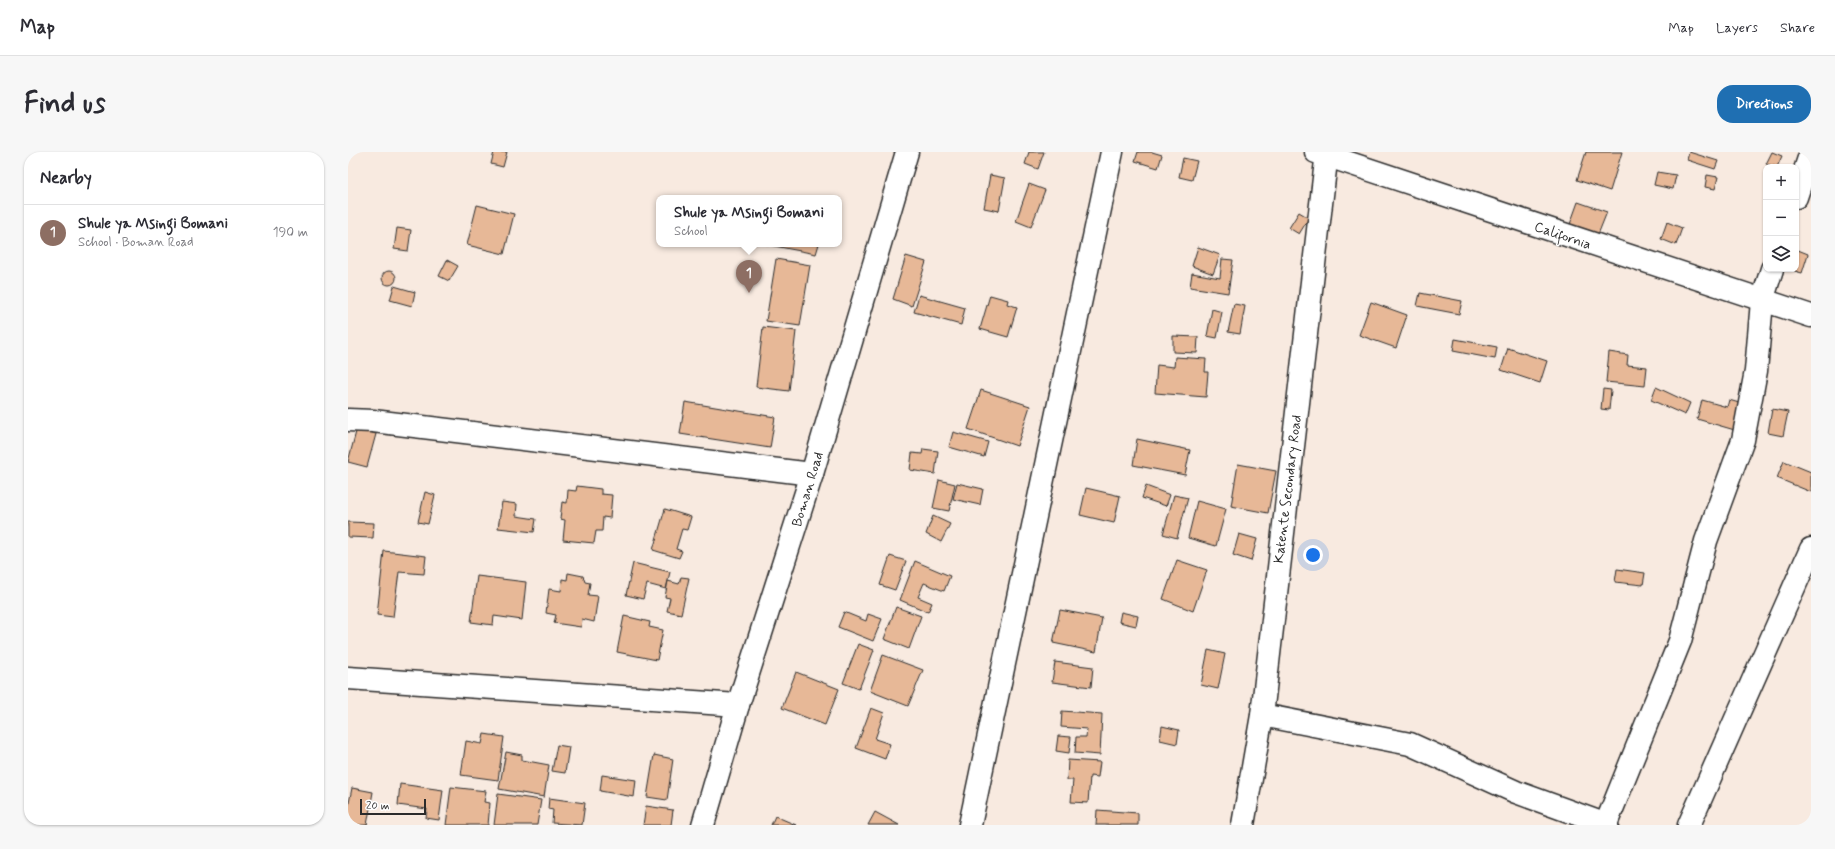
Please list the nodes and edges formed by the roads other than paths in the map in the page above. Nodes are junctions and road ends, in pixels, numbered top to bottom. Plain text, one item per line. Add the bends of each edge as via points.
1 (907, 152) edge
2 (1112, 152) edge
3 (1811, 152) edge
4 (1323, 153) edge
5 (1799, 188) edge
6 (1771, 272) edge
7 (1762, 301) junction
8 (1811, 316) edge
9 (348, 420) edge
10 (812, 474) junction
11 (1811, 548) edge
12 (348, 678) edge
13 (738, 705) junction
14 (1262, 715) junction
15 (703, 825) edge
16 (970, 825) edge
17 (1243, 825) edge
18 (1607, 825) edge
19 (1688, 825) edge

1 - 10 street, Boman Road
2 - 16 street
3 - 5 street
4 - 7 street, California
4 - 14 street, Katente Secondary Road
6 - 7 street
7 - 8 street, California
7 - 18 street via 1756,371 1743,440 1706,540 1680,641
9 - 10 street
10 - 13 street, Boman Road
11 - 19 street
12 - 13 street
13 - 15 street, Boman Road
14 - 17 street, Katente Secondary Road
14 - 18 street via 1410,744 1516,792

